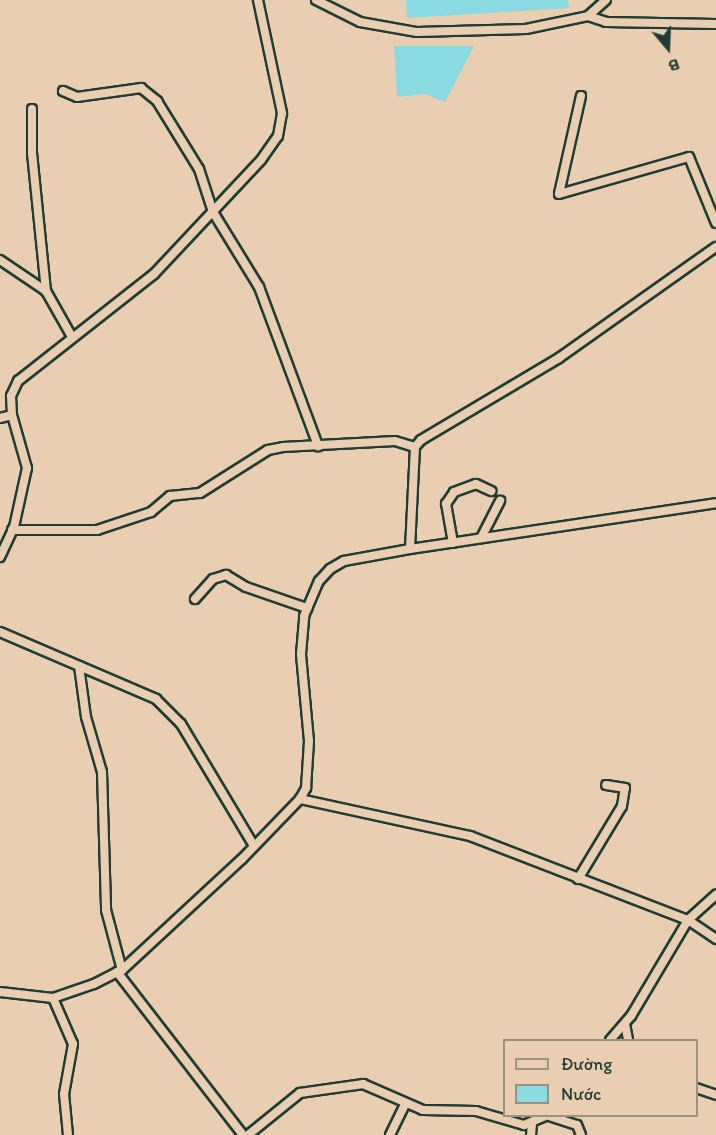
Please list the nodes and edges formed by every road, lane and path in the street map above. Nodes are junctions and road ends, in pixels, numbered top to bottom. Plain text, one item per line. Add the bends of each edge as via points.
1 (258, 0) edge
2 (316, 0) edge
3 (606, 0) edge
4 (588, 16) junction
5 (716, 24) edge
6 (63, 91) dead end
7 (581, 96) dead end
8 (32, 109) dead end
9 (213, 212) junction
10 (716, 223) edge
11 (716, 247) edge
12 (0, 261) edge
13 (46, 291) junction
14 (72, 337) junction
15 (12, 415) junction
16 (0, 418) edge
17 (318, 446) junction
18 (415, 447) junction
19 (491, 491) dead end
20 (500, 501) dead end
21 (716, 503) edge
22 (12, 530) junction
23 (481, 538) junction
24 (453, 543) junction
25 (410, 549) junction
26 (0, 557) edge
27 (195, 599) dead end
28 (307, 608) junction
29 (0, 632) edge
30 (79, 666) junction
31 (606, 785) dead end
32 (300, 799) junction
33 (254, 846) junction
34 (578, 879) junction
35 (716, 895) edge
36 (688, 920) junction
37 (716, 939) edge
38 (119, 971) junction
39 (0, 992) edge
40 (53, 998) junction
41 (625, 1024) junction
42 (612, 1039) edge
43 (628, 1039) edge
44 (698, 1089) edge
45 (716, 1095) edge
46 (405, 1104) junction
47 (545, 1117) edge
48 (550, 1117) edge
49 (532, 1124) junction
50 (68, 1135) edge
51 (245, 1135) edge
52 (390, 1135) edge
53 (531, 1135) edge
54 (581, 1135) edge

1 - 9 street via 282,123 261,160
2 - 4 street via 360,22 417,32 526,29
3 - 4 street
4 - 5 street via 606,22
6 - 9 street via 77,97 141,88 149,93 199,170
7 - 10 street via 559,194 689,157
8 - 13 street via 32,153
9 - 14 street via 154,274
9 - 17 street via 259,287
11 - 18 street via 559,358
12 - 13 street
13 - 14 street
14 - 15 street via 18,381 11,396
15 - 16 street
15 - 22 street via 27,468
17 - 18 street via 395,441
17 - 22 street via 268,450 200,493 170,496 151,512 97,530
18 - 25 street
19 - 24 street via 476,484 454,492 446,504
20 - 23 street
21 - 23 street
22 - 26 street
23 - 24 street
24 - 25 street
25 - 28 street via 344,561 330,569
27 - 28 street via 213,579 226,575 246,588
28 - 32 street via 301,654 308,706 308,774
29 - 30 street
30 - 33 street via 156,699 181,723
30 - 38 street via 86,717 102,772 106,910
31 - 34 street via 625,788 622,806
32 - 33 street
32 - 34 street via 455,832
33 - 38 street
34 - 36 street
35 - 36 street
36 - 37 street
36 - 41 street
38 - 40 street
38 - 51 street
39 - 40 street
40 - 50 street via 73,1044 64,1094
41 - 42 street
41 - 43 street
44 - 45 street
46 - 49 street via 423,1110 476,1111 514,1124
46 - 51 street via 372,1084 321,1088 295,1096
46 - 52 street
47 - 49 street
48 - 54 street via 577,1125
49 - 53 street

